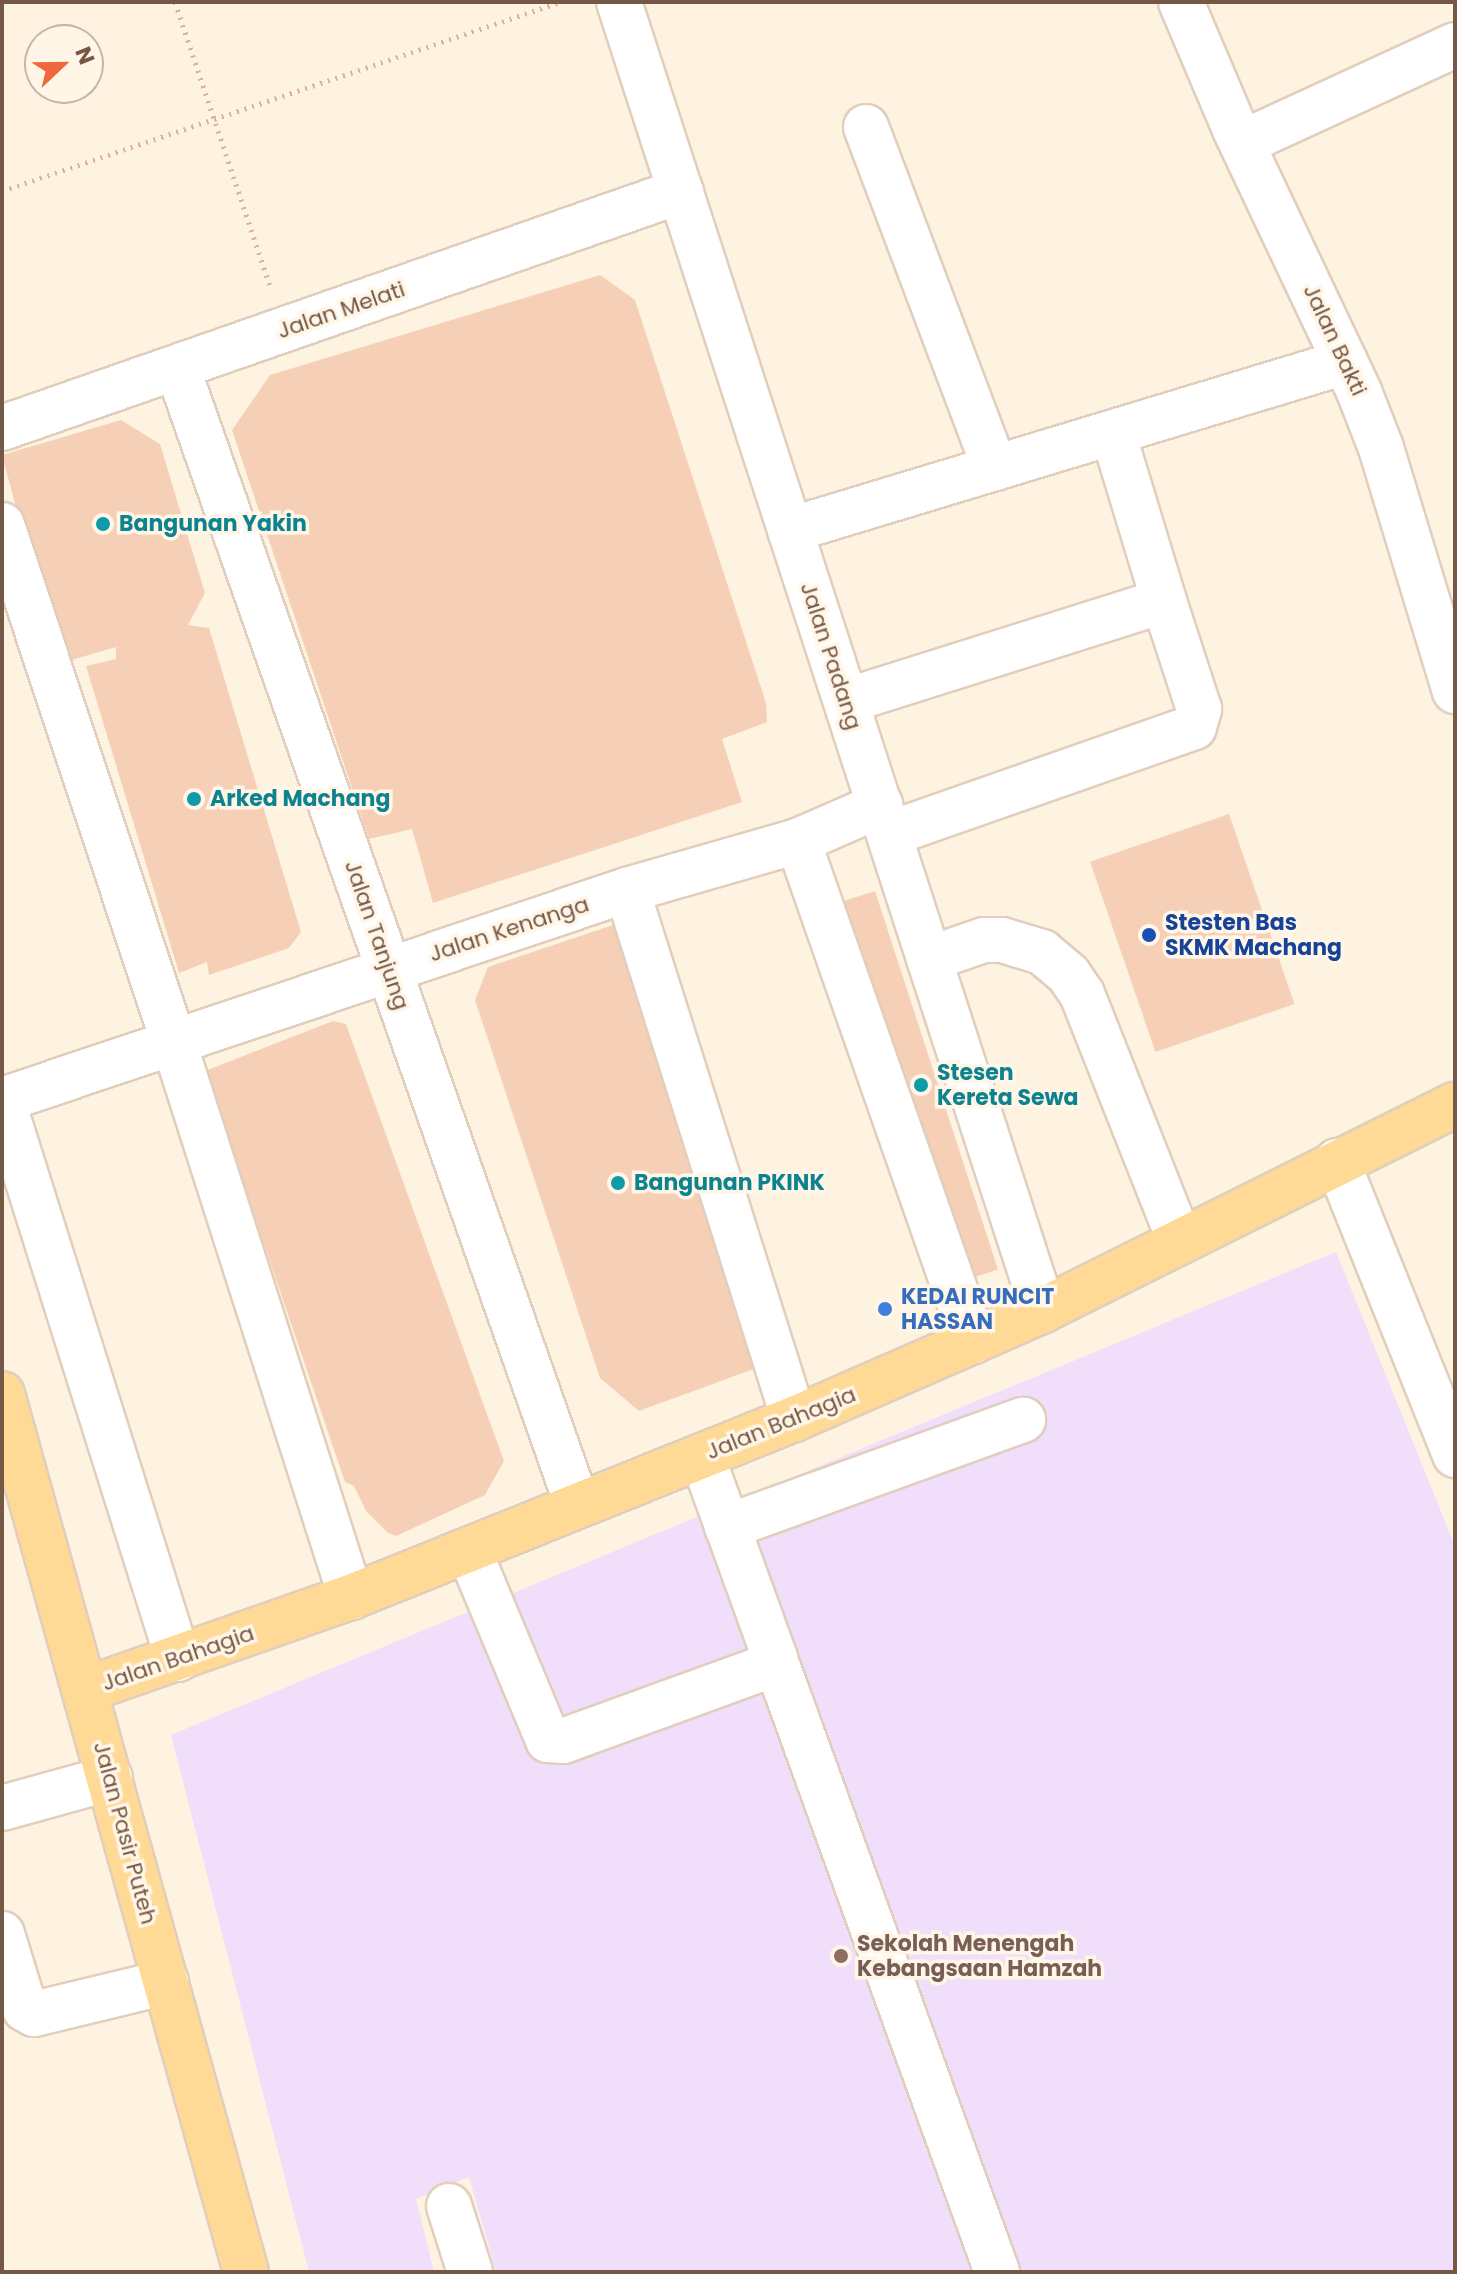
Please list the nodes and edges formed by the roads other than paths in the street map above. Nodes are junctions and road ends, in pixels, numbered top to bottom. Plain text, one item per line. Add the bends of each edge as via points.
1 (619, 2) edge
2 (1181, 2) edge
3 (1455, 45) edge
4 (866, 127) dead end
5 (1242, 143) junction
6 (681, 191) junction
7 (1345, 362) junction
8 (177, 367) junction
9 (2, 428) edge
10 (1113, 433) junction
11 (995, 468) junction
12 (2, 525) edge
13 (790, 530) junction
14 (1164, 601) junction
15 (1455, 691) edge
16 (846, 701) junction
17 (884, 820) junction
18 (798, 841) junction
19 (627, 890) junction
20 (929, 959) junction
21 (389, 969) junction
22 (174, 1043) junction
23 (2, 1100) edge
24 (1455, 1105) edge
25 (1337, 1161) junction
26 (1180, 1241) junction
27 (1043, 1310) junction
28 (973, 1341) junction
29 (2, 1394) edge
30 (794, 1419) junction
31 (1023, 1420) dead end
32 (1455, 1455) edge
33 (702, 1456) junction
34 (577, 1504) junction
35 (727, 1527) junction
36 (469, 1551) junction
37 (351, 1597) junction
38 (178, 1659) junction
39 (776, 1662) junction
40 (85, 1690) junction
41 (110, 1778) junction
42 (2, 1808) edge
43 (2, 1934) edge
44 (166, 1982) junction
45 (449, 2206) dead end
46 (246, 2272) edge
47 (470, 2272) edge
48 (997, 2272) edge

1 - 6 street, Jalan Padang
2 - 5 street, Jalan Bakti
3 - 5 street
4 - 11 street
5 - 7 street, Jalan Bakti
6 - 8 street, Jalan Melati
6 - 13 street, Jalan Padang
7 - 10 street
7 - 15 street, Jalan Bakti via 1381,448
8 - 9 street, Jalan Melati
8 - 21 street, Jalan Tanjung
10 - 11 street
10 - 14 street
11 - 13 street
12 - 22 street
13 - 16 street, Jalan Padang
14 - 16 street
14 - 17 street, Jalan Kenanga via 1199,709 1194,727
16 - 17 street, Jalan Padang
17 - 18 street, Jalan Kenanga
17 - 20 street, Jalan Padang
18 - 19 street, Jalan Kenanga
18 - 28 street
19 - 21 street, Jalan Kenanga
19 - 30 street
20 - 26 street via 984,940 1002,940 1042,952 1069,975 1082,994
20 - 27 street, Jalan Padang
21 - 22 street, Jalan Kenanga
21 - 34 street, Jalan Tanjung
22 - 23 street, Jalan Kenanga
22 - 37 street
23 - 38 street
24 - 25 main road, Jalan Bahagia
25 - 26 main road, Jalan Bahagia
25 - 32 street
26 - 27 main road, Jalan Bahagia
27 - 28 main road, Jalan Bahagia
28 - 30 main road, Jalan Bahagia
29 - 40 main road, Jalan Pasir Puteh
30 - 33 main road, Jalan Bahagia
31 - 35 street
33 - 34 main road, Jalan Bahagia
33 - 35 street
34 - 36 main road, Jalan Bahagia
35 - 39 street
36 - 37 main road, Jalan Bahagia
36 - 39 street via 548,1740 563,1741
37 - 38 main road, Jalan Bahagia
38 - 40 main road, Jalan Bahagia
39 - 48 street
40 - 41 main road, Jalan Pasir Puteh
41 - 42 street
41 - 44 main road, Jalan Pasir Puteh
43 - 44 street via 25,2009 34,2014
44 - 46 main road, Jalan Pasir Puteh
45 - 47 street

